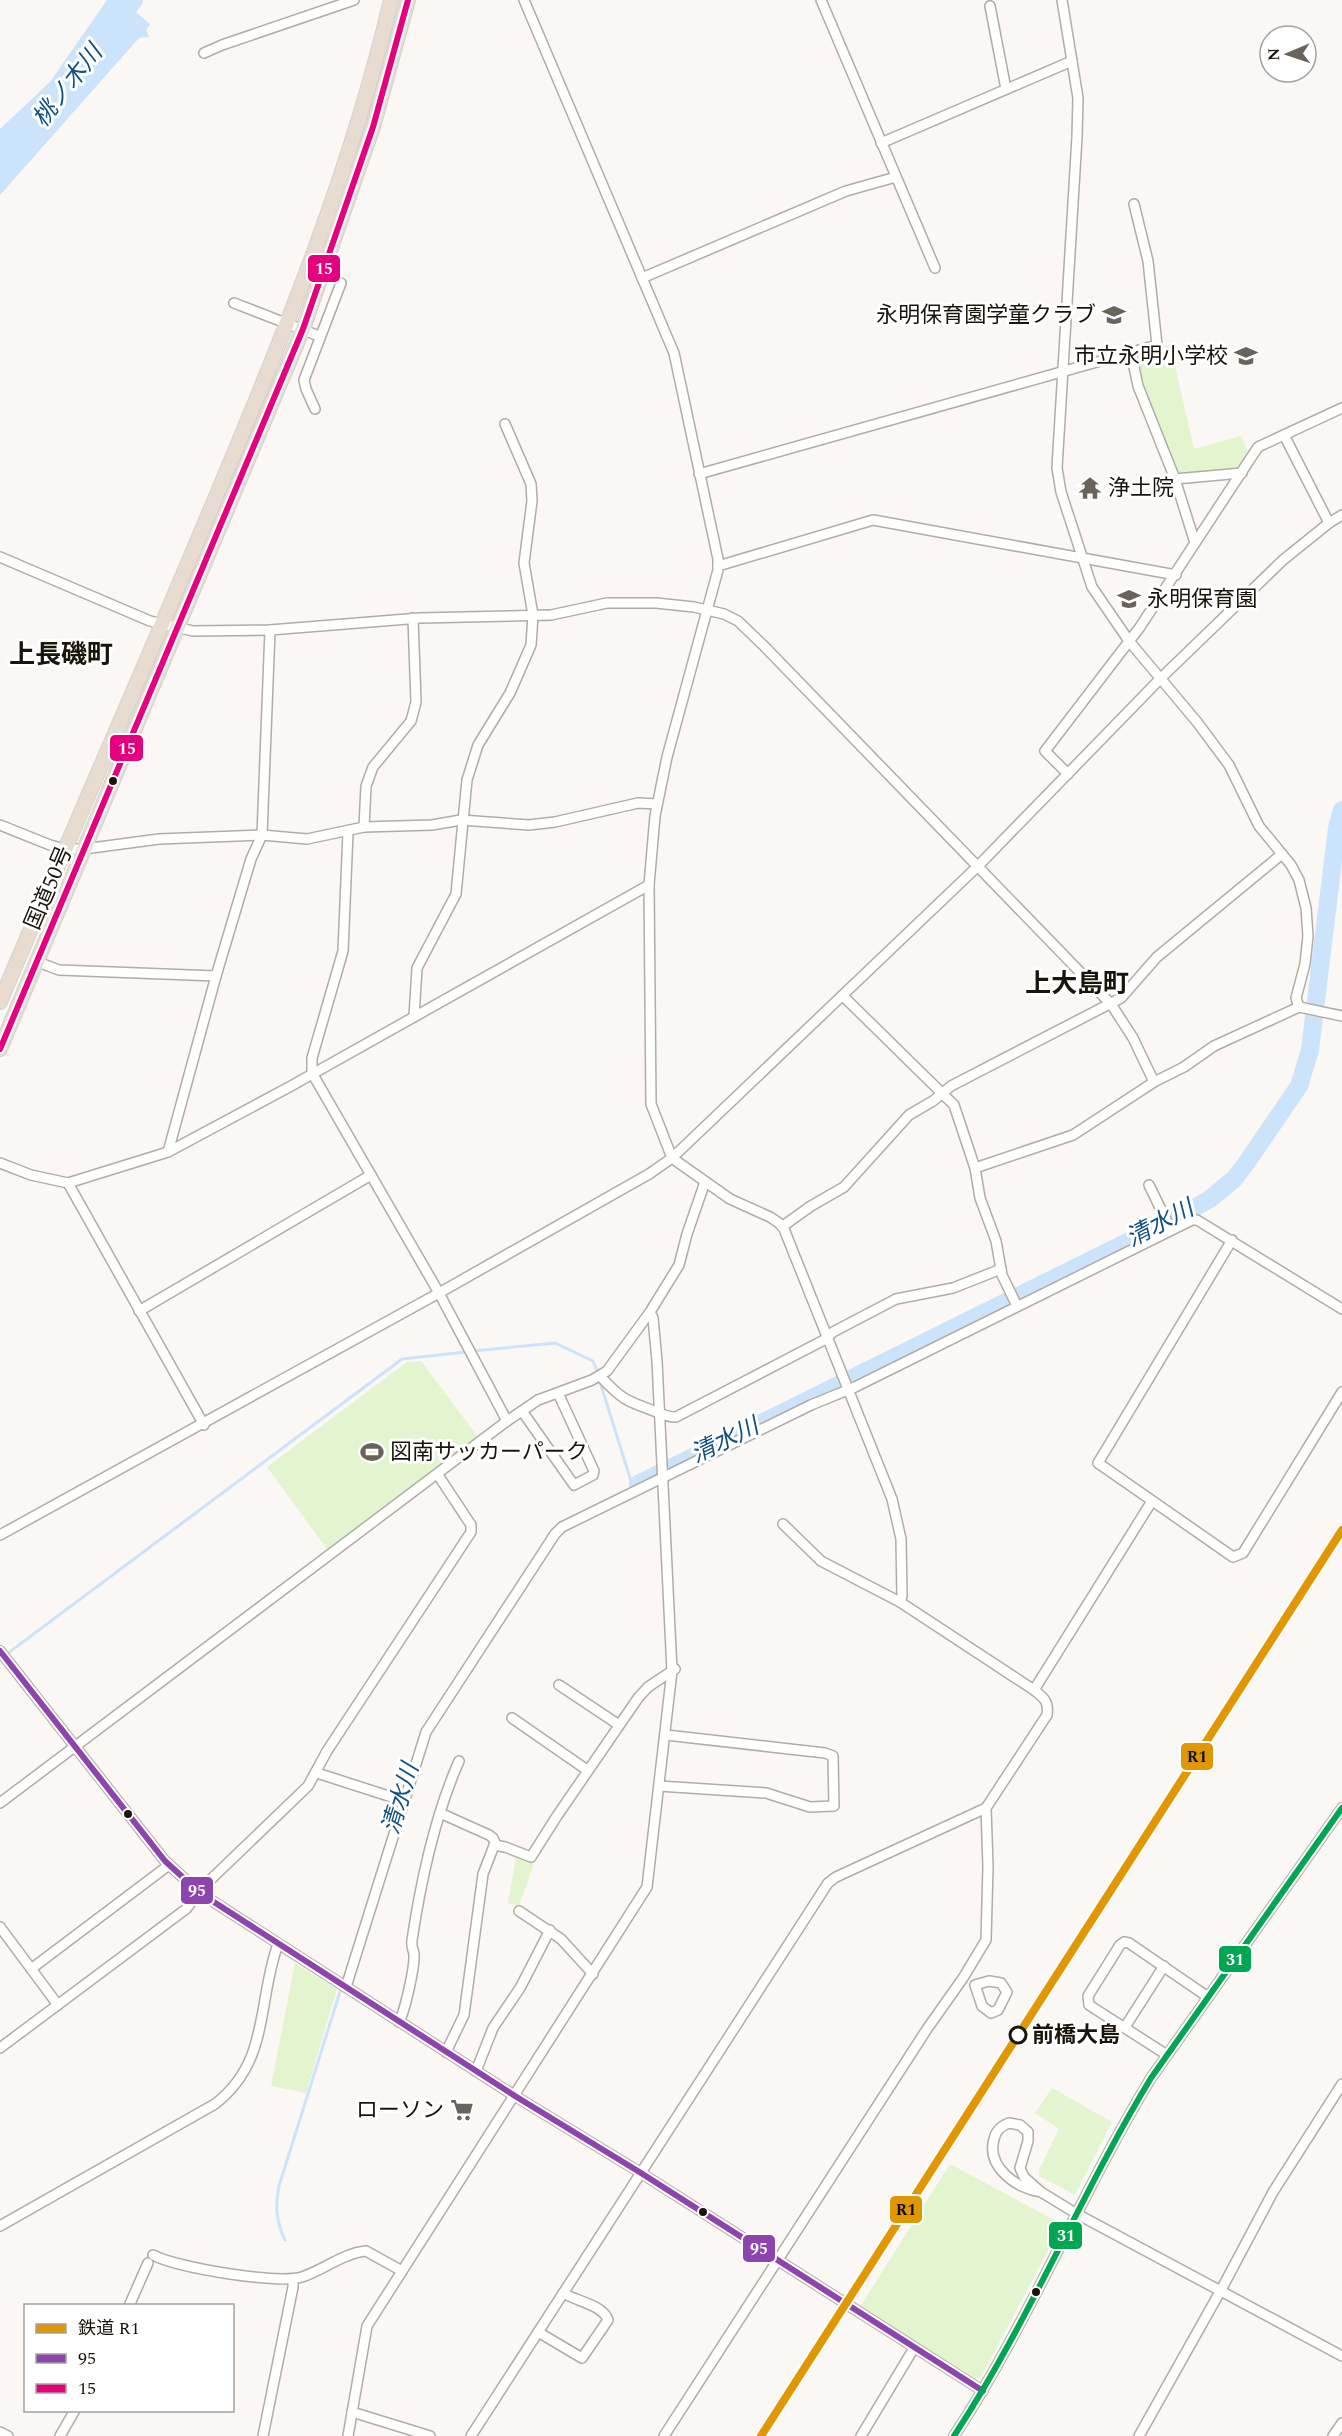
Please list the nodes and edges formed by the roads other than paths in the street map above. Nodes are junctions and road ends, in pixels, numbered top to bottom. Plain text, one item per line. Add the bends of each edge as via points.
1 (354, 0) edge
2 (392, 0) edge
3 (408, 0) edge
4 (524, 0) edge
5 (821, 0) edge
6 (1062, 0) edge
7 (990, 6) dead end
8 (204, 53) dead end
9 (1072, 61) junction
10 (1006, 89) junction
11 (881, 142) junction
12 (896, 177) junction
13 (1134, 204) dead end
14 (935, 268) dead end
15 (642, 278) junction
16 (341, 283) dead end
17 (234, 303) dead end
18 (288, 324) junction
19 (303, 329) junction
20 (320, 336) junction
21 (1131, 353) junction
22 (1062, 373) junction
23 (315, 408) dead end
24 (1342, 408) edge
25 (505, 424) dead end
26 (1284, 435) junction
27 (1242, 473) junction
28 (699, 474) junction
29 (1175, 478) junction
30 (1342, 515) edge
31 (1329, 523) junction
32 (1196, 543) junction
33 (0, 557) edge
34 (1083, 557) junction
35 (718, 566) junction
36 (1176, 575) junction
37 (708, 610) junction
38 (533, 615) junction
39 (413, 618) junction
40 (162, 625) junction
41 (178, 629) junction
42 (270, 630) junction
43 (1129, 640) junction
44 (1162, 679) junction
45 (1068, 774) junction
46 (657, 804) junction
47 (461, 820) junction
48 (0, 825) edge
49 (364, 827) junction
50 (348, 832) junction
51 (262, 836) junction
52 (65, 849) junction
53 (84, 849) junction
54 (1282, 854) junction
55 (978, 866) junction
56 (649, 885) junction
57 (38, 962) junction
58 (216, 976) junction
59 (843, 996) junction
60 (0, 1002) edge
61 (1111, 1004) junction
62 (1299, 1007) junction
63 (1342, 1016) edge
64 (414, 1017) junction
65 (0, 1049) edge
66 (312, 1073) junction
67 (1154, 1082) junction
68 (942, 1092) junction
69 (168, 1152) junction
70 (672, 1158) junction
71 (0, 1162) edge
72 (975, 1168) junction
73 (371, 1175) junction
74 (705, 1182) junction
75 (68, 1184) junction
76 (1149, 1185) dead end
77 (1169, 1225) junction
78 (783, 1226) junction
79 (1232, 1240) junction
80 (1001, 1269) junction
81 (439, 1293) junction
82 (1014, 1301) junction
83 (1342, 1310) edge
84 (139, 1311) junction
85 (650, 1312) junction
86 (828, 1337) junction
87 (600, 1376) junction
88 (847, 1385) junction
89 (1342, 1392) edge
90 (558, 1393) junction
91 (522, 1411) junction
92 (659, 1412) junction
93 (507, 1421) junction
94 (204, 1424) junction
95 (438, 1475) junction
96 (663, 1475) junction
97 (1152, 1501) junction
98 (783, 1524) dead end
99 (0, 1535) edge
100 (900, 1602) junction
101 (0, 1651) edge
102 (675, 1669) junction
103 (559, 1684) dead end
104 (1034, 1690) junction
105 (512, 1718) dead end
106 (619, 1725) junction
107 (666, 1735) junction
108 (75, 1747) junction
109 (459, 1761) dead end
110 (587, 1770) junction
111 (317, 1773) junction
112 (659, 1786) junction
113 (404, 1801) junction
114 (0, 1803) edge
115 (986, 1808) junction
116 (1342, 1808) edge
117 (440, 1813) junction
118 (494, 1845) junction
119 (169, 1865) junction
120 (200, 1893) junction
121 (519, 1911) dead end
122 (0, 1927) edge
123 (550, 1930) junction
124 (278, 1944) junction
125 (1164, 1966) junction
126 (31, 1969) junction
127 (593, 1974) junction
128 (963, 1978) junction
129 (975, 1985) dead end
130 (346, 1987) junction
131 (1208, 1997) junction
132 (58, 2005) junction
133 (399, 2022) junction
134 (1125, 2027) junction
135 (0, 2048) edge
136 (446, 2052) junction
137 (1167, 2055) junction
138 (476, 2071) junction
139 (1342, 2084) edge
140 (515, 2096) junction
141 (641, 2173) junction
142 (1041, 2192) junction
143 (1077, 2214) junction
144 (0, 2226) edge
145 (778, 2261) junction
146 (402, 2271) junction
147 (293, 2278) junction
148 (1221, 2290) junction
149 (563, 2293) junction
150 (130, 2304) edge
151 (538, 2332) junction
152 (914, 2348) junction
153 (1342, 2356) edge
154 (983, 2391) junction
155 (74, 2412) edge
156 (352, 2412) junction
157 (1342, 2423) edge
158 (399, 2431) edge
159 (0, 2432) edge
160 (8, 2436) edge
161 (60, 2436) edge
162 (263, 2436) edge
163 (348, 2436) edge
164 (430, 2436) edge
165 (471, 2436) edge
166 (664, 2436) edge
167 (861, 2436) edge
168 (954, 2436) edge
169 (1139, 2436) edge
170 (1333, 2436) edge

1 - 8 street
2 - 18 highway, 国道50号 via 357,122
3 - 19 highway, 国道50号 via 366,147
4 - 15 street
5 - 11 street
6 - 9 street
7 - 10 street
9 - 10 street
9 - 22 street via 1078,98 1077,137
10 - 11 street
11 - 12 street
12 - 14 street
12 - 15 street via 846,191
13 - 21 street via 1148,261 1157,345
15 - 28 street via 674,352
16 - 20 street
17 - 18 street
18 - 19 street
18 - 40 highway, 国道50号
19 - 20 street
19 - 41 highway, 国道50号
20 - 23 street via 304,380
21 - 22 street
21 - 29 street via 1138,386
22 - 28 street
22 - 34 street via 1057,468
24 - 26 street
25 - 38 street via 531,484 524,563
26 - 27 street via 1258,447
26 - 31 street
27 - 29 street
27 - 32 street
28 - 35 street
29 - 32 street
30 - 31 street
31 - 44 street via 1283,560
32 - 36 street
33 - 40 street
34 - 35 street via 873,520
34 - 36 street
34 - 43 street via 1092,587
35 - 37 street
36 - 43 street
37 - 38 street via 656,603 607,603
37 - 46 street
37 - 55 street via 724,614 747,629
38 - 39 street
38 - 47 street via 531,645 510,693 478,745
39 - 42 street
39 - 49 street via 416,702 411,721 373,767 366,786
40 - 41 street
40 - 52 highway, 国道50号
41 - 42 street
41 - 53 highway, 国道50号
42 - 51 street
43 - 44 street
43 - 45 street via 1046,751
44 - 45 street
44 - 54 street via 1229,765 1259,826
45 - 55 street
46 - 47 street via 638,803 529,825
46 - 56 street
47 - 49 street
47 - 64 street via 456,894 417,968
48 - 52 street
49 - 50 street
50 - 51 street via 307,839
50 - 66 street via 343,951 312,1058
51 - 53 street via 159,839
51 - 58 street
52 - 53 street
52 - 60 highway, 国道50号
53 - 57 highway, 国道50号
54 - 61 street via 1157,957 1129,992
54 - 62 street via 1299,880 1308,916 1308,948 1296,998
55 - 59 street
55 - 61 street
56 - 64 street
56 - 70 street via 651,1104
57 - 58 street via 59,970
57 - 65 highway, 国道50号
58 - 69 street
59 - 68 street
59 - 70 street
61 - 67 street
61 - 68 street
62 - 63 street
62 - 67 street via 1224,1041
64 - 66 street
66 - 69 street
66 - 73 street
67 - 72 street via 1073,1135
68 - 72 street via 954,1105
68 - 78 street via 909,1115 844,1187
69 - 75 street
70 - 74 street
70 - 81 street
71 - 75 street
72 - 80 street
73 - 81 street
73 - 84 street
74 - 78 street
74 - 85 street via 680,1265
75 - 84 street
76 - 77 street
77 - 79 street via 1195,1220
77 - 82 street
78 - 86 street
79 - 83 street
79 - 97 street via 1098,1462
80 - 82 street
80 - 86 street via 953,1288 890,1302
81 - 93 street
81 - 94 street
82 - 88 street
84 - 94 street
85 - 87 street via 618,1358
85 - 92 street
86 - 88 street
86 - 92 street via 683,1415 669,1417
87 - 90 street
87 - 92 street via 624,1399
88 - 96 street
88 - 100 street via 895,1510 902,1547
89 - 97 street via 1243,1553 1233,1557
90 - 91 street
90 - 91 street via 594,1471 574,1485
91 - 93 street
92 - 96 street
93 - 95 street
94 - 99 street
95 - 108 street
95 - 111 street via 471,1525 471,1532 327,1751
96 - 102 street
96 - 113 street via 555,1534 426,1732
97 - 104 street
98 - 100 street via 821,1561
100 - 104 street
101 - 108 street
102 - 106 street via 648,1687
102 - 107 street
103 - 106 street
104 - 115 street via 1045,1698 1047,1715
105 - 110 street
106 - 110 street
107 - 112 street
107 - 112 street via 833,1756 834,1806 810,1806 766,1792
108 - 114 street
108 - 119 street
109 - 117 street
110 - 118 street via 531,1857
111 - 113 street
111 - 120 street
112 - 127 street via 646,1891
113 - 130 street
115 - 128 street via 987,1940
115 - 141 street via 828,1882
116 - 131 street
117 - 118 street via 489,1835 495,1840
117 - 133 street via 420,1883 411,1944 413,1961
118 - 136 street via 483,1874 464,2014
119 - 120 street
119 - 126 street
120 - 124 street
120 - 132 street via 186,1909
121 - 123 street
122 - 126 street
123 - 127 street
123 - 138 street via 520,1988 493,2028
124 - 130 street
124 - 144 street via 256,2048 229,2092 209,2108
125 - 131 street
125 - 134 street
125 - 134 street via 1126,1942 1120,1945 1087,1999 1091,2006
126 - 132 street
127 - 140 street
128 - 129 street
128 - 145 street
130 - 133 street
131 - 137 street
132 - 135 street
133 - 136 street
134 - 137 street
136 - 138 street
137 - 143 street via 1123,2124
138 - 140 street
139 - 148 street via 1273,2192
140 - 141 street
140 - 146 street
141 - 145 street
141 - 149 street
142 - 142 street via 1011,2180 995,2161 994,2140 1004,2125 1015,2124 1028,2132 1020,2168
142 - 143 street
143 - 148 street
143 - 154 street
145 - 152 street
145 - 166 street
146 - 147 street via 362,2251
146 - 156 street via 366,2330
147 - 150 street via 248,2276 151,2259
147 - 162 street
148 - 153 street
148 - 169 street
149 - 151 street
149 - 151 street via 605,2314 608,2320 582,2358
151 - 165 street
152 - 154 street
152 - 167 street
154 - 168 street
155 - 161 street
156 - 158 street
156 - 163 street
157 - 170 street
158 - 164 street
159 - 160 street

